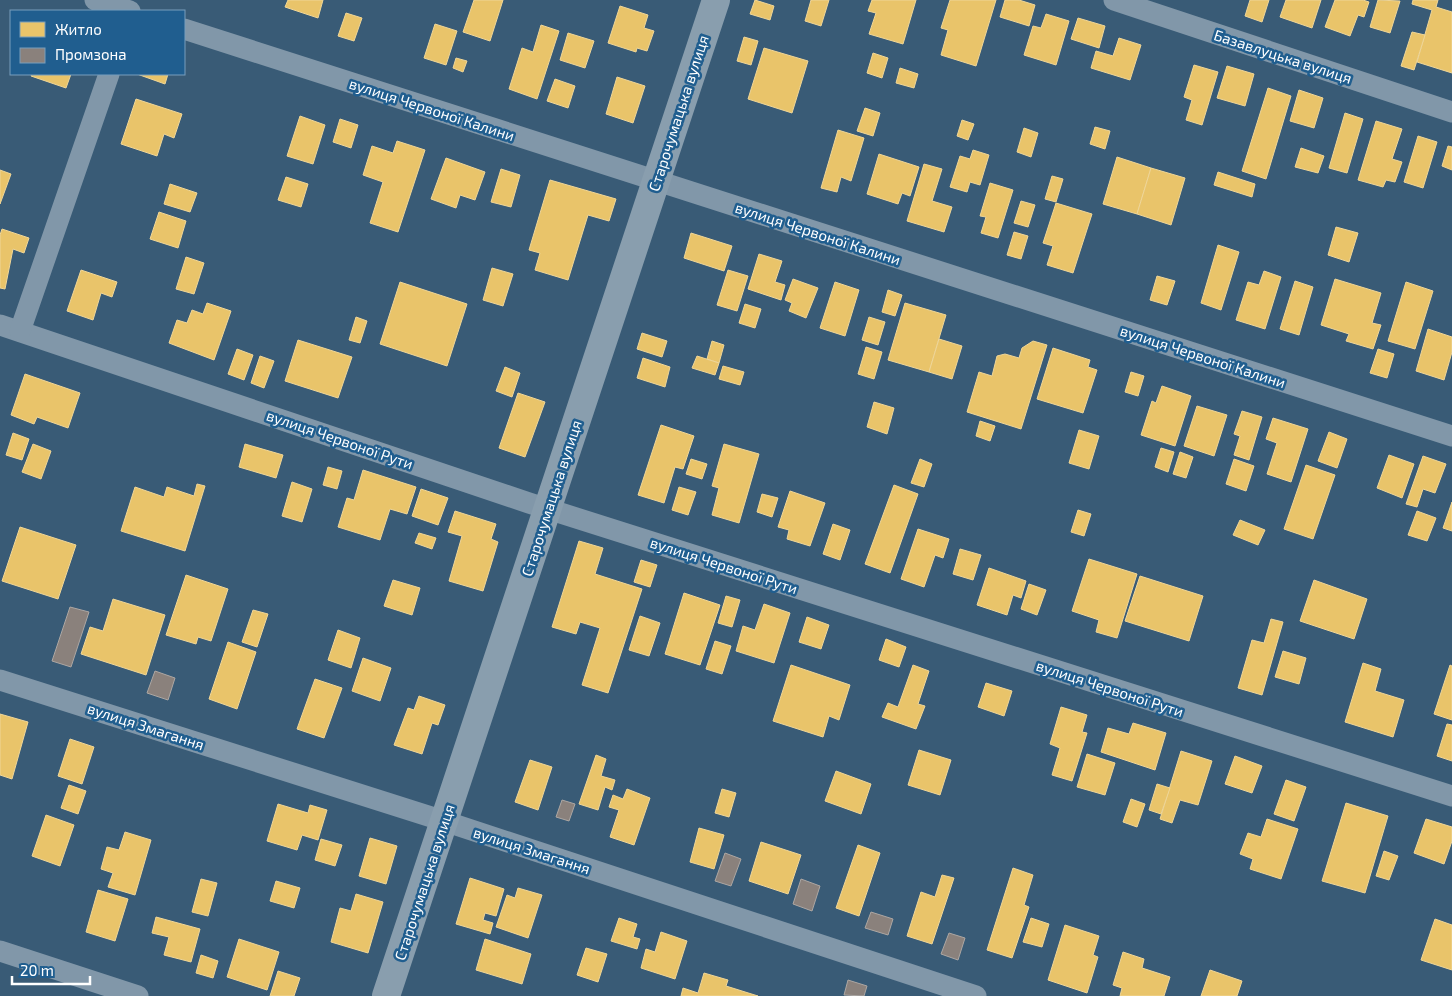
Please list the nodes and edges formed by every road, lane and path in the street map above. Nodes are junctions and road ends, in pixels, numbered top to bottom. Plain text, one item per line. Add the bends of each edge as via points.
1 (95, 0) edge
2 (716, 0) edge
3 (1114, 0) edge
4 (127, 10) edge
5 (185, 29) edge
6 (109, 75) edge
7 (1452, 112) edge
8 (656, 181) junction
9 (10, 328) edge
10 (1452, 436) edge
11 (547, 509) junction
12 (0, 680) edge
13 (1452, 796) edge
14 (444, 821) junction
15 (0, 951) edge
16 (138, 996) edge
17 (386, 996) edge
18 (976, 996) edge

1 - 4 street
2 - 8 street, Старочумацька вулиця
3 - 7 street, Базавлуцька вулиця
5 - 8 street, вулиця Червоної Калини
6 - 9 street
8 - 10 street, вулиця Червоної Калини
8 - 11 street, Старочумацька вулиця
9 - 11 street, вулиця Червоної Рути
11 - 13 street, вулиця Червоної Рути
11 - 14 street, Старочумацька вулиця
12 - 14 street, вулиця Змагання
14 - 17 street, Старочумацька вулиця
14 - 18 street, вулиця Змагання
15 - 16 street

